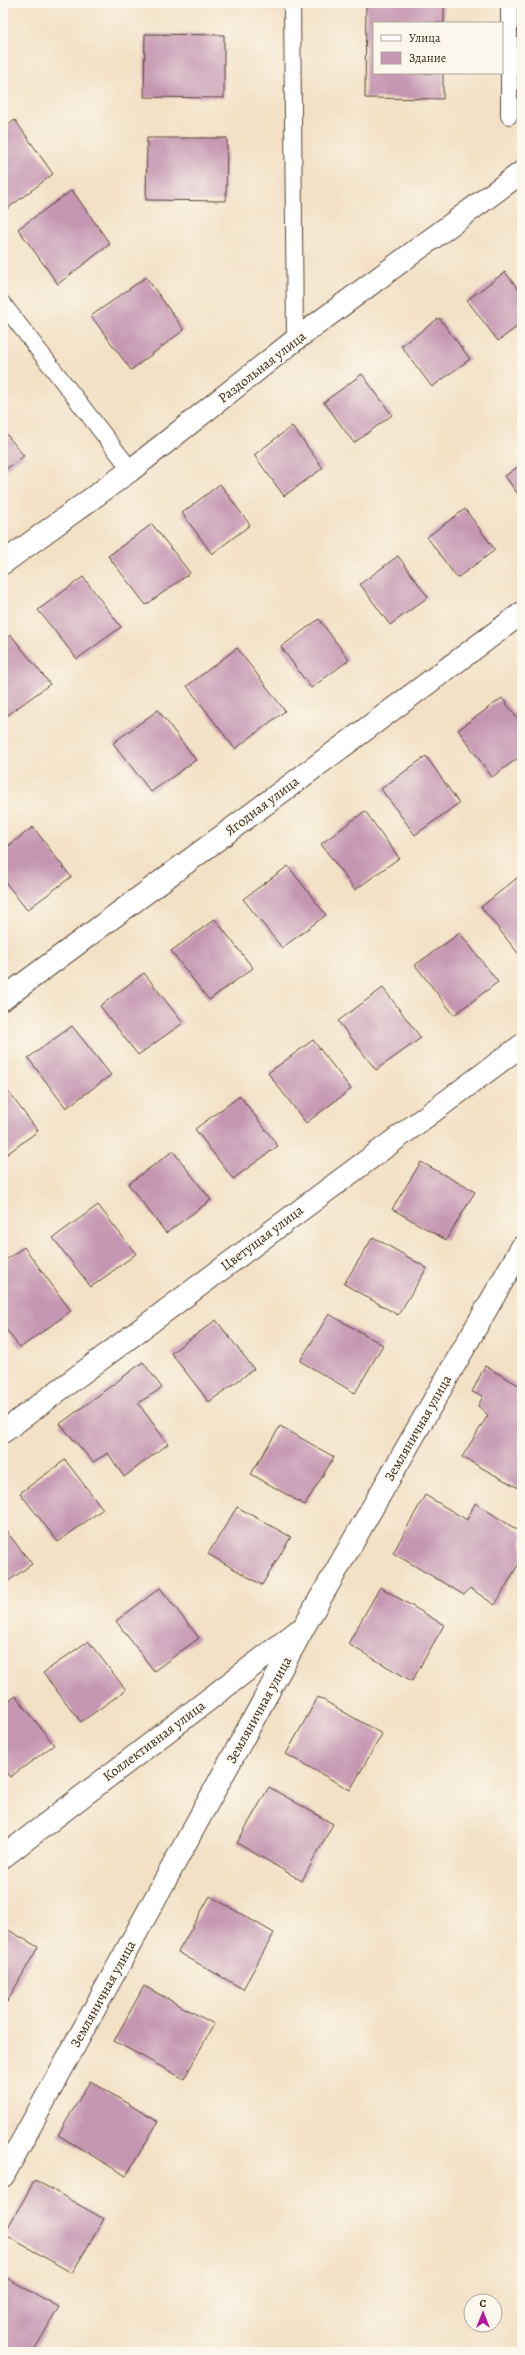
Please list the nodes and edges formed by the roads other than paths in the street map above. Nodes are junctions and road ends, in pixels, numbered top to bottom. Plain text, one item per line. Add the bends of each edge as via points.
1 (292, 3) edge
2 (508, 3) edge
3 (509, 116) dead end
4 (522, 172) edge
5 (3, 304) edge
6 (295, 340) junction
7 (131, 470) junction
8 (3, 563) edge
9 (522, 613) edge
10 (3, 999) edge
11 (522, 1045) edge
12 (522, 1247) edge
13 (3, 1432) edge
14 (305, 1625) junction
15 (3, 1857) edge
16 (3, 2176) edge

1 - 6 lane
2 - 3 lane
4 - 6 street, Раздольная улица
5 - 7 lane
6 - 7 street, Раздольная улица
7 - 8 street, Раздольная улица
9 - 10 street, Ягодная улица
11 - 13 street, Цветущая улица
12 - 14 street, Земляничная улица
14 - 15 street, Коллективная улица
14 - 16 street, Земляничная улица

